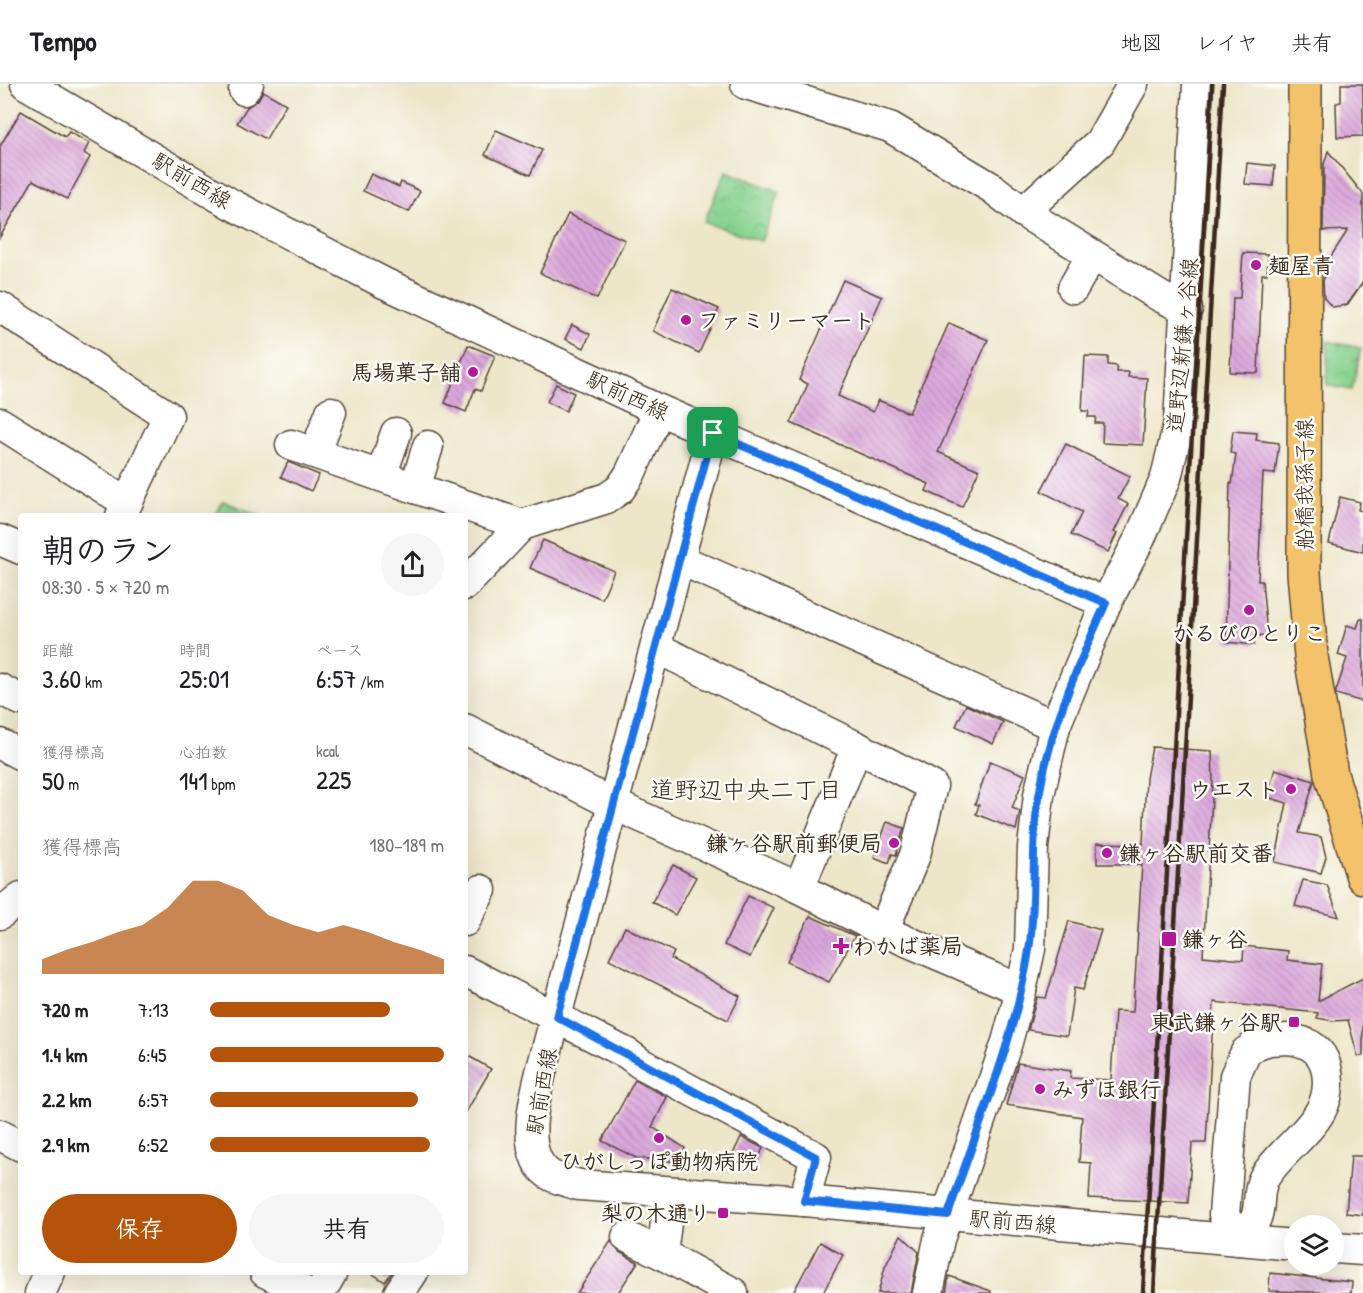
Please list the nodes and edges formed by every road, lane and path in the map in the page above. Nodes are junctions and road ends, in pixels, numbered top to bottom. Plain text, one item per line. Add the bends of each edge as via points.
1 (26, 84) edge
2 (747, 84) edge
3 (1133, 84) edge
4 (1198, 84) edge
5 (1305, 84) edge
6 (1023, 212) junction
7 (1092, 255) junction
8 (1073, 288) dead end
9 (0, 307) edge
10 (1187, 309) junction
11 (659, 410) junction
12 (331, 412) dead end
13 (0, 423) edge
14 (396, 433) dead end
15 (713, 433) junction
16 (428, 446) dead end
17 (381, 476) junction
18 (415, 488) junction
19 (124, 509) edge
20 (522, 525) junction
21 (0, 540) edge
22 (18, 548) edge
23 (681, 560) junction
24 (468, 582) edge
25 (1106, 603) junction
26 (657, 648) junction
27 (0, 689) edge
28 (18, 698) edge
29 (1055, 726) junction
30 (468, 731) edge
31 (0, 744) edge
32 (857, 747) junction
33 (18, 753) edge
34 (615, 805) junction
35 (1363, 877) edge
36 (799, 888) junction
37 (481, 890) dead end
38 (18, 899) edge
39 (0, 914) edge
40 (468, 915) edge
41 (883, 931) junction
42 (468, 972) edge
43 (1021, 990) junction
44 (557, 1017) junction
45 (0, 1135) edge
46 (18, 1144) edge
47 (670, 1192) junction
48 (804, 1201) junction
49 (948, 1215) junction
50 (627, 1237) dead end
51 (1238, 1240) junction
52 (1284, 1244) edge
53 (1344, 1249) edge
54 (1363, 1250) edge
55 (662, 1254) junction
56 (49, 1275) edge
57 (271, 1275) edge
58 (330, 1275) edge
59 (411, 1275) edge
60 (40, 1293) edge
61 (308, 1293) edge
62 (320, 1293) edge
63 (399, 1293) edge
64 (733, 1293) edge
65 (928, 1293) edge

1 - 11 street, 駅前西線 via 231,204 384,283
2 - 6 street via 890,127 992,188
3 - 6 street via 1100,142
4 - 10 street, 道野辺新鎌ヶ谷線
5 - 35 main road, 船橋我孫子線 via 1305,594 1331,774
6 - 7 street
7 - 8 street
7 - 10 street
9 - 19 street via 168,416
10 - 25 street, 道野辺新鎌ヶ谷線 via 1179,422 1166,478
11 - 15 street, 駅前西線
11 - 20 street via 620,489 607,498
12 - 17 street via 303,449
13 - 19 street
14 - 17 street
15 - 23 street, 駅前西線
15 - 25 street
16 - 18 street
17 - 18 street
18 - 20 street
20 - 24 street
21 - 22 street
23 - 26 street, 駅前西線
23 - 29 street
25 - 29 street, 道野辺新鎌ヶ谷線
26 - 32 street
26 - 34 street, 駅前西線
27 - 28 street
29 - 43 street, 道野辺新鎌ヶ谷線 via 1039,795 1030,949
30 - 34 street
31 - 33 street
32 - 36 street
32 - 41 street via 932,786 915,855
34 - 36 street
34 - 44 street, 駅前西線
36 - 41 street
37 - 40 street
38 - 39 street
41 - 43 street
42 - 44 street
43 - 49 street, 道野辺新鎌ヶ谷線
44 - 47 street, 駅前西線 via 531,1124 532,1152 550,1176 579,1185
44 - 48 street via 824,1161
45 - 46 street
47 - 48 street, 駅前西線
47 - 55 street
48 - 49 street, 駅前西線
49 - 51 street, 駅前西線
49 - 65 street, 道野辺新鎌ヶ谷線
50 - 55 street
51 - 51 street via 1224,1215 1237,1069 1246,1052 1257,1044 1269,1040 1302,1041 1324,1059 1328,1074 1326,1100 1320,1114 1266,1176 1259,1189 1256,1217
51 - 52 street, 駅前西線
53 - 54 street
55 - 64 street
56 - 60 street
57 - 61 street
58 - 62 street
59 - 63 street

